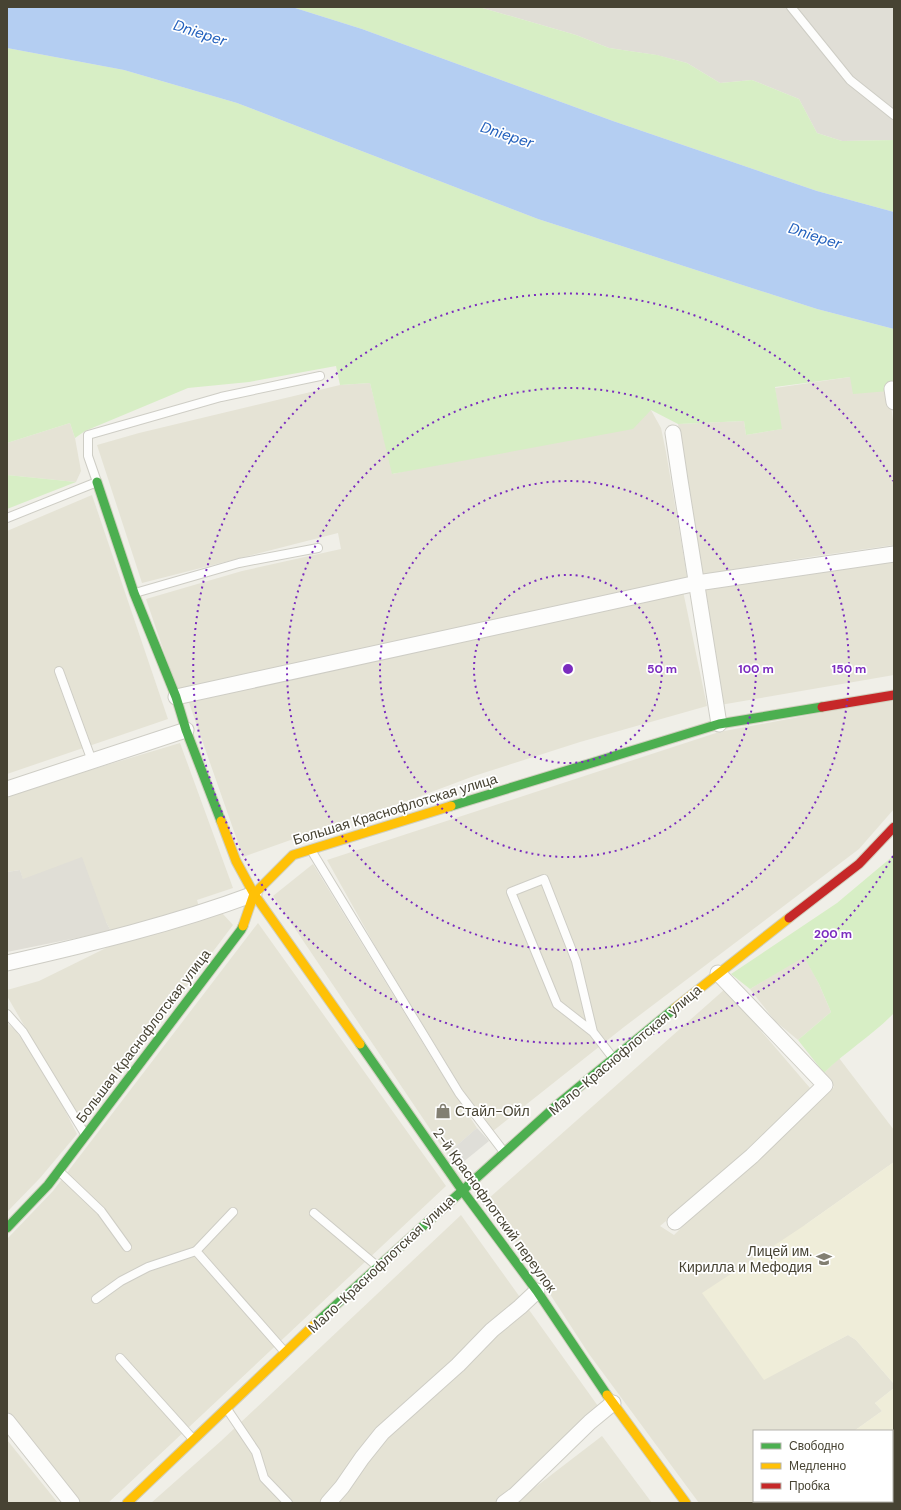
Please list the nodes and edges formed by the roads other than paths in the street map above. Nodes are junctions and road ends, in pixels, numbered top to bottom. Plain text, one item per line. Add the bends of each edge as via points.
1 (792, 7) edge
2 (894, 114) edge
3 (320, 376) dead end
4 (673, 433) dead end
5 (97, 482) junction
6 (7, 518) edge
7 (318, 548) dead end
8 (894, 554) edge
9 (697, 583) junction
10 (134, 593) junction
11 (60, 671) dead end
12 (894, 695) edge
13 (176, 697) junction
14 (719, 724) junction
15 (186, 730) junction
16 (92, 761) junction
17 (7, 789) edge
18 (894, 827) edge
19 (311, 849) junction
20 (254, 894) junction
21 (7, 963) edge
22 (718, 973) junction
23 (7, 1014) edge
24 (593, 1032) junction
25 (614, 1059) junction
26 (86, 1135) junction
27 (504, 1152) junction
28 (59, 1170) junction
29 (462, 1190) junction
30 (233, 1212) dead end
31 (314, 1213) dead end
32 (675, 1222) dead end
33 (7, 1228) edge
34 (127, 1247) dead end
35 (196, 1251) junction
36 (378, 1267) junction
37 (537, 1291) junction
38 (96, 1298) dead end
39 (285, 1352) junction
40 (120, 1358) dead end
41 (613, 1403) junction
42 (226, 1408) junction
43 (7, 1421) edge
44 (193, 1440) junction
45 (133, 1501) edge
46 (72, 1503) edge
47 (288, 1503) edge
48 (328, 1503) edge
49 (504, 1503) edge
50 (686, 1503) edge

1 - 2 lane via 850,80
3 - 5 lane via 221,397 88,435 88,456
4 - 9 street
5 - 6 lane
5 - 10 street, 2-й Краснофлотский переулок
7 - 10 lane via 239,563
8 - 9 street
9 - 13 street
9 - 14 street
10 - 13 street, 2-й Краснофлотский переулок
11 - 16 lane
12 - 14 street, Большая Краснофлотская улица
13 - 15 street, 2-й Краснофлотский переулок
14 - 19 street, Большая Краснофлотская улица
15 - 16 street
15 - 20 street, 2-й Краснофлотский переулок via 236,861
16 - 17 street
18 - 22 street, Мало-Краснофлотская улица via 859,864
19 - 20 street, Большая Краснофлотская улица via 293,855
19 - 27 lane via 460,1093
20 - 21 street via 213,909 83,946
20 - 26 street, Большая Краснофлотская улица via 241,930
20 - 29 street, 2-й Краснофлотский переулок
22 - 25 street, Мало-Краснофлотская улица
22 - 32 street via 825,1085 752,1156
23 - 26 lane via 23,1032
24 - 24 lane via 576,961 544,879 511,892 558,1004
24 - 25 lane
25 - 27 street, Мало-Краснофлотская улица
26 - 28 street, Большая Краснофлотская улица
27 - 29 street, Мало-Краснофлотская улица
28 - 33 street, Большая Краснофлотская улица
28 - 34 lane via 101,1211
29 - 36 street, Мало-Краснофлотская улица
29 - 37 street, 2-й Краснофлотский переулок
30 - 35 lane
31 - 36 lane
35 - 38 lane via 148,1267
35 - 39 lane
36 - 39 street, Мало-Краснофлотская улица
37 - 41 street, 2-й Краснофлотский переулок
37 - 48 street via 382,1433
39 - 42 street, Мало-Краснофлотская улица
40 - 44 lane
41 - 49 street
41 - 50 street, 2-й Краснофлотский переулок
42 - 44 street, Мало-Краснофлотская улица
42 - 47 lane via 256,1452 264,1478
43 - 46 street
44 - 45 street, Мало-Краснофлотская улица

